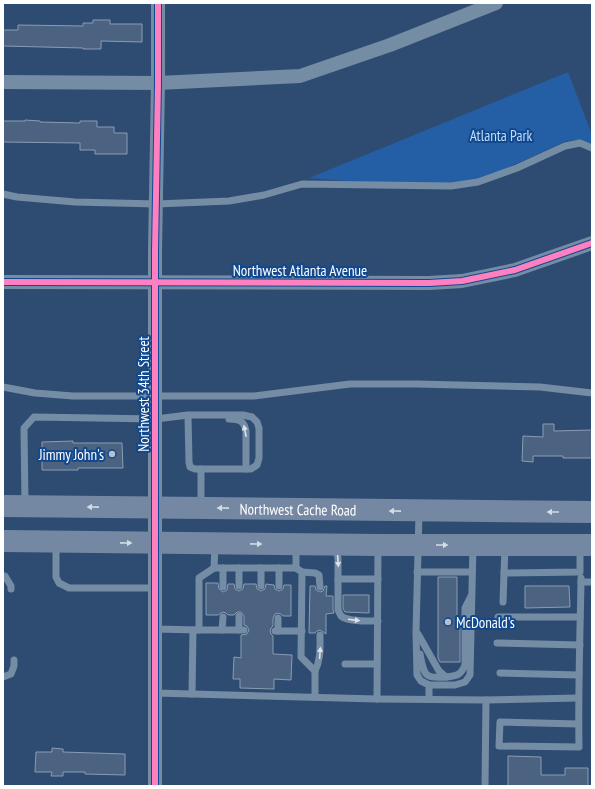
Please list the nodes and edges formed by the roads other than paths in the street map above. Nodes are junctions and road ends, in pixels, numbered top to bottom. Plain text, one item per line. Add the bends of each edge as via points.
1 (158, 3) edge
2 (496, 3) edge
3 (3, 82) edge
4 (158, 83) junction
5 (592, 148) edge
6 (3, 194) edge
7 (157, 204) junction
8 (592, 243) edge
9 (3, 282) edge
10 (156, 282) junction
11 (3, 387) edge
12 (592, 393) edge
13 (155, 396) junction
14 (191, 415) junction
15 (156, 419) junction
16 (201, 469) junction
17 (246, 469) junction
18 (3, 506) edge
19 (25, 506) junction
20 (155, 508) junction
21 (201, 508) junction
22 (419, 511) junction
23 (592, 512) edge
24 (3, 541) edge
25 (56, 542) junction
26 (155, 543) junction
27 (214, 543) junction
28 (296, 544) junction
29 (332, 544) junction
30 (378, 545) junction
31 (418, 545) junction
32 (473, 545) junction
33 (505, 545) junction
34 (586, 545) edge
35 (214, 568) junction
36 (223, 568) junction
37 (239, 568) junction
38 (261, 568) junction
39 (279, 568) junction
40 (299, 570) junction
41 (418, 572) junction
42 (472, 572) junction
43 (580, 572) junction
44 (504, 573) junction
45 (3, 576) edge
46 (338, 579) junction
47 (378, 579) junction
48 (581, 582) junction
49 (592, 582) edge
50 (239, 586) dead end
51 (261, 586) dead end
52 (279, 586) dead end
53 (223, 587) dead end
54 (320, 587) dead end
55 (155, 588) junction
56 (11, 589) dead end
57 (472, 595) junction
58 (503, 602) dead end
59 (239, 616) dead end
60 (498, 616) dead end
61 (580, 616) junction
62 (223, 617) dead end
63 (278, 618) dead end
64 (378, 621) junction
65 (155, 629) junction
66 (196, 630) junction
67 (222, 630) junction
68 (302, 631) junction
69 (416, 632) junction
70 (320, 635) dead end
71 (497, 643) dead end
72 (580, 645) junction
73 (14, 660) dead end
74 (345, 664) dead end
75 (377, 664) junction
76 (315, 671) junction
77 (500, 673) dead end
78 (579, 675) junction
79 (3, 677) edge
80 (446, 677) junction
81 (429, 685) junction
82 (155, 693) junction
83 (192, 694) junction
84 (315, 697) junction
85 (578, 698) junction
86 (377, 699) junction
87 (429, 699) junction
88 (486, 700) junction
89 (578, 724) junction
90 (155, 786) edge
91 (484, 786) edge

1 - 4 street, Northwest 34th Street
2 - 4 street via 390,45 300,76
3 - 4 street
4 - 7 street, Northwest 34th Street
5 - 7 lane via 580,143 565,146 478,182 451,186 302,184 230,202
6 - 7 lane via 17,198 75,202
7 - 10 street, Northwest 34th Street
8 - 10 street, Northwest Atlanta Avenue via 515,270 462,281 429,284
9 - 10 street, Northwest Atlanta Avenue
10 - 13 street, Northwest 34th Street
11 - 13 lane via 35,394
12 - 13 lane via 540,387 350,384 254,396
13 - 15 street, Northwest 34th Street
14 - 15 lane
14 - 16 lane via 189,462 190,467
17 -> 14 lane via 246,431 241,421 201,419
14 - 17 lane via 243,415 258,422 258,465
15 - 19 lane via 34,416 24,428
15 - 20 street, Northwest 34th Street
16 - 17 lane
16 - 21 lane
18 - 19 main road, Northwest Cache Road
20 -> 19 main road, Northwest Cache Road
20 - 21 main road, Northwest Cache Road
20 - 26 street, Northwest 34th Street
22 -> 21 main road, Northwest Cache Road
23 -> 22 main road, Northwest Cache Road
22 - 31 lane
24 - 25 main road
25 -> 26 main road
25 - 55 lane via 56,577 59,584 69,588
26 - 27 main road
26 - 55 street, Northwest 34th Street
27 -> 28 main road
27 - 35 lane
28 - 29 main road
28 - 40 lane
29 - 30 main road
29 -> 46 lane via 338,558
30 - 31 main road
30 - 47 lane
31 -> 32 main road
31 - 41 lane
32 - 33 main road
32 - 42 lane
33 - 34 main road
33 - 44 lane
34 - 43 lane
35 - 36 lane
35 - 66 lane via 199,578
36 - 37 lane
36 - 53 lane
37 - 38 lane
37 - 50 lane
38 - 39 lane
38 - 51 lane
39 - 40 lane
39 - 52 lane
40 - 54 lane via 319,575
40 - 68 lane
41 - 42 lane
41 - 69 lane
42 - 57 lane
43 - 44 lane
43 - 48 lane
44 - 58 lane
45 - 56 lane via 6,576
46 - 47 lane
46 -> 64 lane via 338,610 341,616 362,621
47 - 64 lane
48 - 49 lane
48 - 61 lane
55 - 65 street, Northwest 34th Street
57 - 80 lane via 465,608 465,665 456,676
57 - 81 lane via 470,675 465,682 455,685
59 - 67 lane via 241,630
60 - 61 lane
61 - 72 lane
62 - 67 lane
63 - 68 lane via 277,631
64 - 75 lane
65 - 66 lane
65 - 82 street, Northwest 34th Street
66 - 67 lane
66 - 83 lane
68 - 76 lane via 301,657
69 - 80 lane via 439,671
69 - 80 lane via 425,673 429,677
69 - 81 lane via 417,675 421,681
76 -> 70 lane via 319,664
71 - 72 lane
72 - 78 lane
73 - 79 lane via 11,674
74 - 75 lane
75 - 86 lane
76 - 84 lane
77 - 78 lane
78 - 85 lane
81 - 87 lane
82 - 83 lane
82 - 90 street, Northwest 34th Street
83 - 84 lane
84 - 86 lane
85 - 88 lane
85 - 89 lane
86 - 87 lane
87 - 88 lane
88 - 91 lane
89 - 89 lane via 579,747 499,746 500,722

